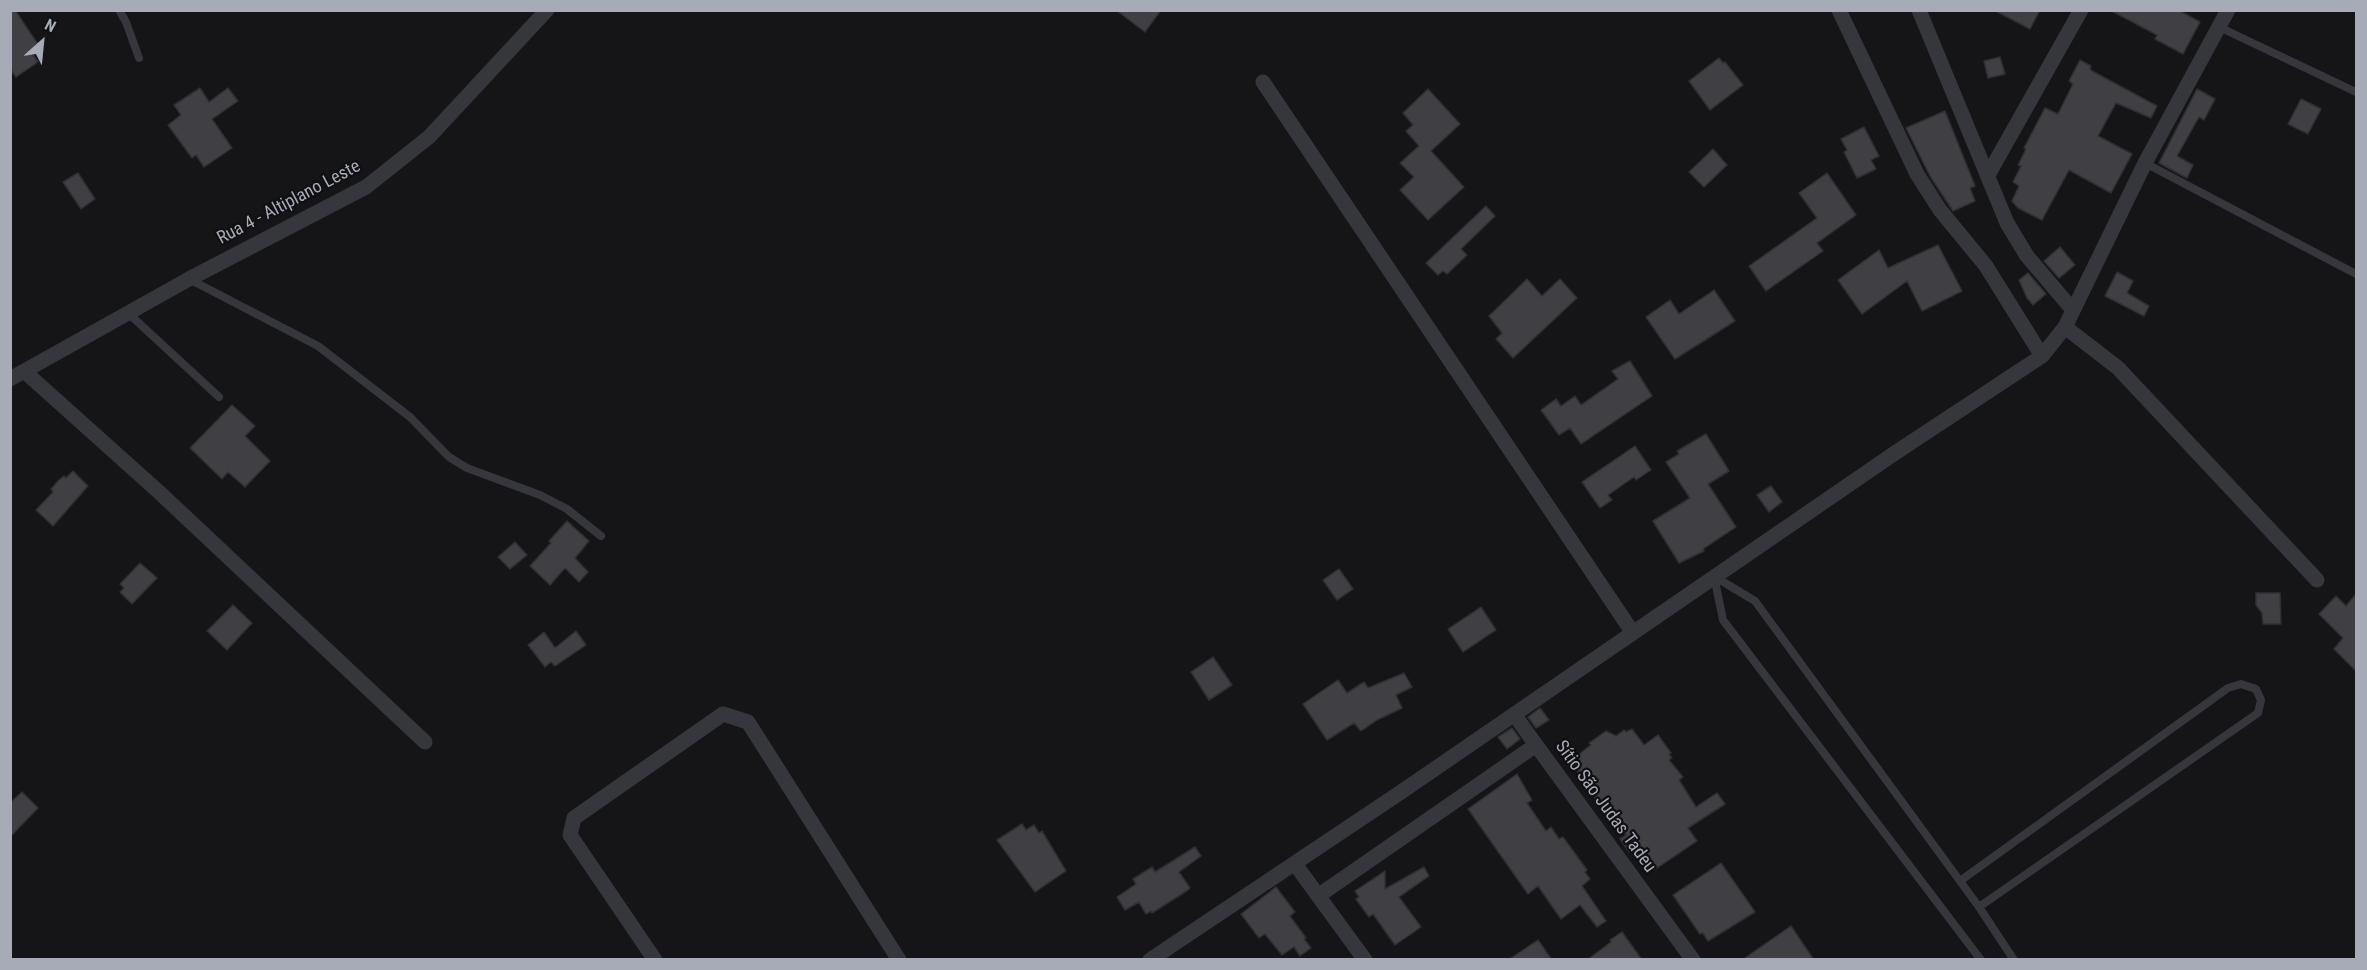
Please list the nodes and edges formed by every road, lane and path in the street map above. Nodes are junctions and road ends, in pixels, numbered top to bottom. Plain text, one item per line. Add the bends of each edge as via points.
1 (118, 10) edge
2 (548, 10) edge
3 (1839, 10) edge
4 (1919, 10) edge
5 (2081, 10) edge
6 (2228, 10) edge
7 (2219, 27) junction
8 (139, 58) dead end
9 (1263, 82) dead end
10 (2356, 92) edge
11 (2145, 163) junction
12 (1988, 175) junction
13 (2356, 274) edge
14 (189, 279) junction
15 (2073, 309) junction
16 (128, 313) junction
17 (2065, 327) junction
18 (2042, 356) junction
19 (17, 375) edge
20 (219, 397) dead end
21 (601, 536) dead end
22 (1714, 576) junction
23 (2317, 580) dead end
24 (1633, 633) junction
25 (1514, 714) junction
26 (425, 742) dead end
27 (1536, 745) junction
28 (1294, 864) junction
29 (1960, 881) junction
30 (1318, 896) junction
31 (1979, 907) junction
32 (655, 960) edge
33 (899, 960) edge
34 (1150, 960) edge
35 (1365, 960) edge
36 (1693, 960) edge
37 (1982, 960) edge
38 (2014, 960) edge

1 - 8 lane
2 - 14 street, Rua 4 - Altiplano Leste via 429,137 366,187
3 - 18 street via 1917,174 1940,210 1986,266
4 - 12 street
5 - 12 street
6 - 7 street
7 - 10 lane
7 - 11 street
9 - 24 street
11 - 13 lane
11 - 15 street
12 - 15 street via 2016,240
14 - 16 street, Rua 4 - Altiplano Leste
14 - 21 lane via 318,346 410,417 449,457 466,468 567,508
15 - 17 street
16 - 19 street, Rua 4 - Altiplano Leste
16 - 20 lane
17 - 18 street
17 - 23 street via 2118,368
18 - 22 street
19 - 26 street via 160,493
22 - 24 street
22 - 29 lane via 1755,601
22 - 37 lane via 1723,620
24 - 25 street
25 - 27 street
25 - 28 street
27 - 30 street, Sítio São Judas Tadeu
27 - 36 street, Sítio São Judas Tadeu
28 - 30 street
28 - 34 street
29 - 31 lane
29 - 31 lane via 2228,688 2241,684 2256,689 2261,700 2258,713
30 - 35 street
31 - 38 lane
32 - 33 street via 570,835 574,818 723,714 748,722

